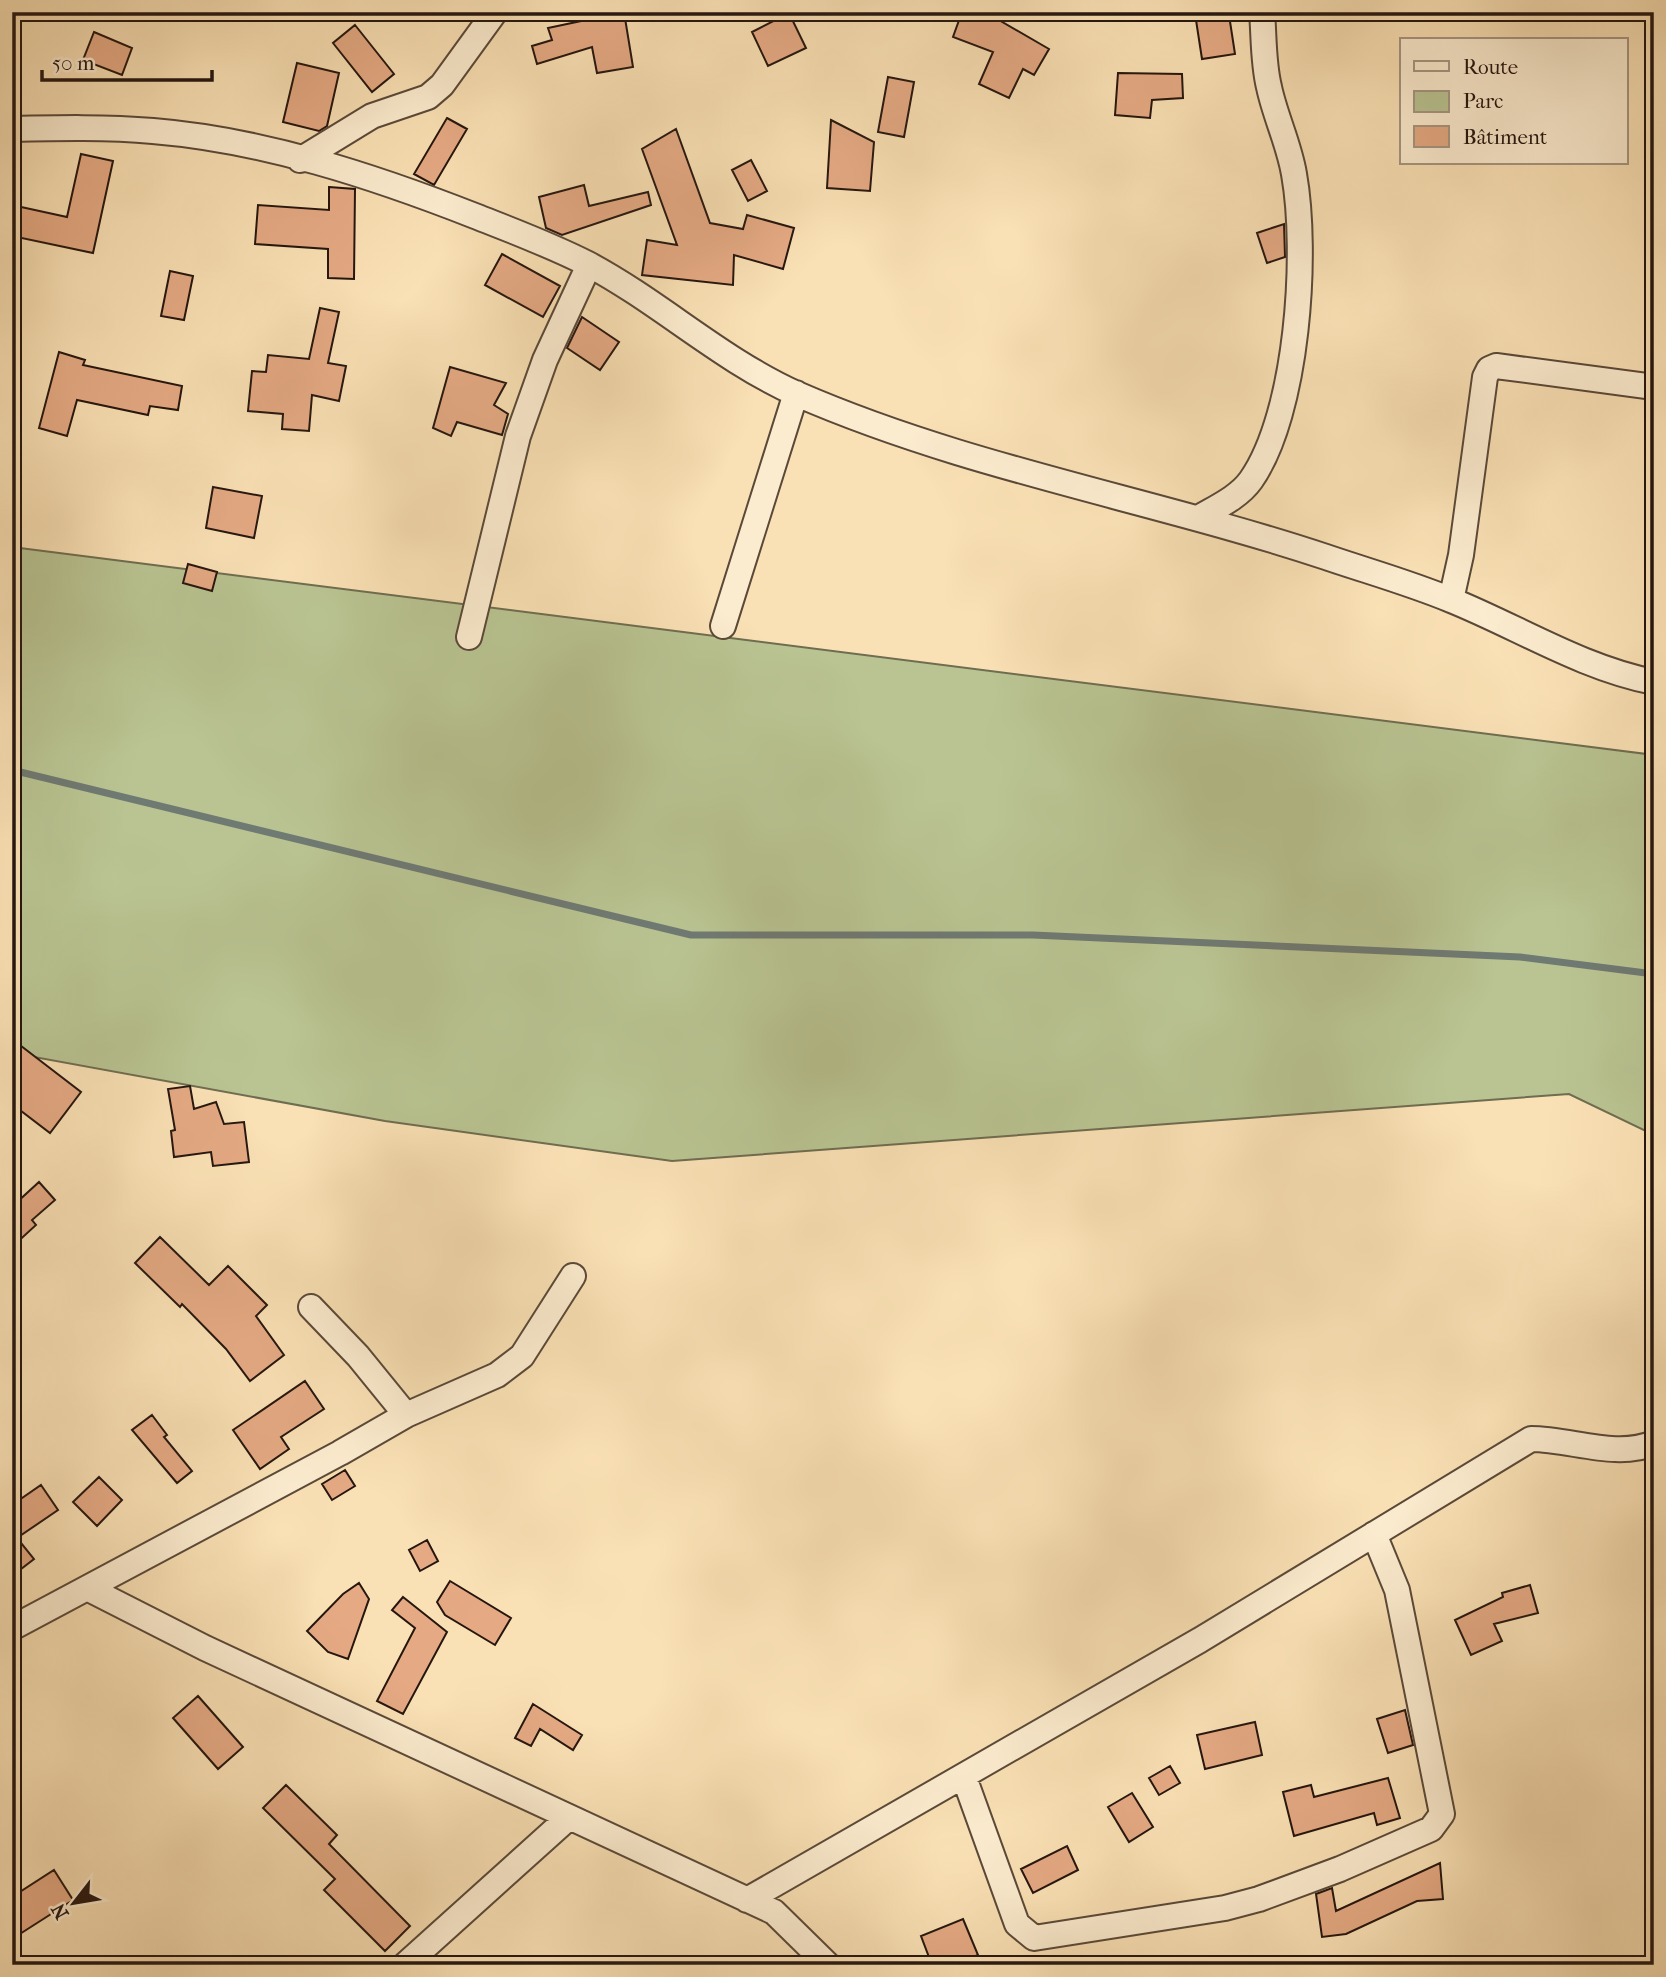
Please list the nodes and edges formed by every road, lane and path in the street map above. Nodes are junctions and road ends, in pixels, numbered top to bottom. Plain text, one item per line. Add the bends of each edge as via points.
1 (495, 12) edge
2 (1262, 12) edge
3 (12, 129) edge
4 (300, 160) junction
5 (589, 265) junction
6 (1654, 387) edge
7 (796, 393) junction
8 (1200, 517) junction
9 (1451, 600) junction
10 (723, 626) dead end
11 (469, 637) dead end
12 (1654, 682) edge
13 (573, 1276) dead end
14 (311, 1307) dead end
15 (405, 1415) junction
16 (1654, 1443) edge
17 (1374, 1534) junction
18 (87, 1588) junction
19 (12, 1628) edge
20 (964, 1777) junction
21 (567, 1819) junction
22 (747, 1900) junction
23 (405, 1965) edge
24 (828, 1965) edge

1 - 4 street via 442,85 428,97 372,116
2 - 8 street via 1268,83 1294,171 1301,223 1290,368 1284,402 1250,482
3 - 4 street via 154,131
4 - 5 street via 426,195
5 - 7 street via 658,305 706,342
5 - 11 street via 545,360 518,436
6 - 9 street via 1496,366 1489,369
7 - 8 street via 977,459
7 - 10 street
8 - 9 street
9 - 12 street via 1538,641 1630,678
13 - 15 street via 522,1356 497,1375
14 - 15 street
15 - 18 street
16 - 17 street via 1617,1450 1559,1439 1531,1439
17 - 20 street
17 - 20 street via 1396,1590 1442,1814 1431,1829 1259,1899 1034,1938 1017,1924
18 - 19 street
18 - 21 street
20 - 22 street
21 - 22 street
21 - 23 street
22 - 24 street via 774,1912

